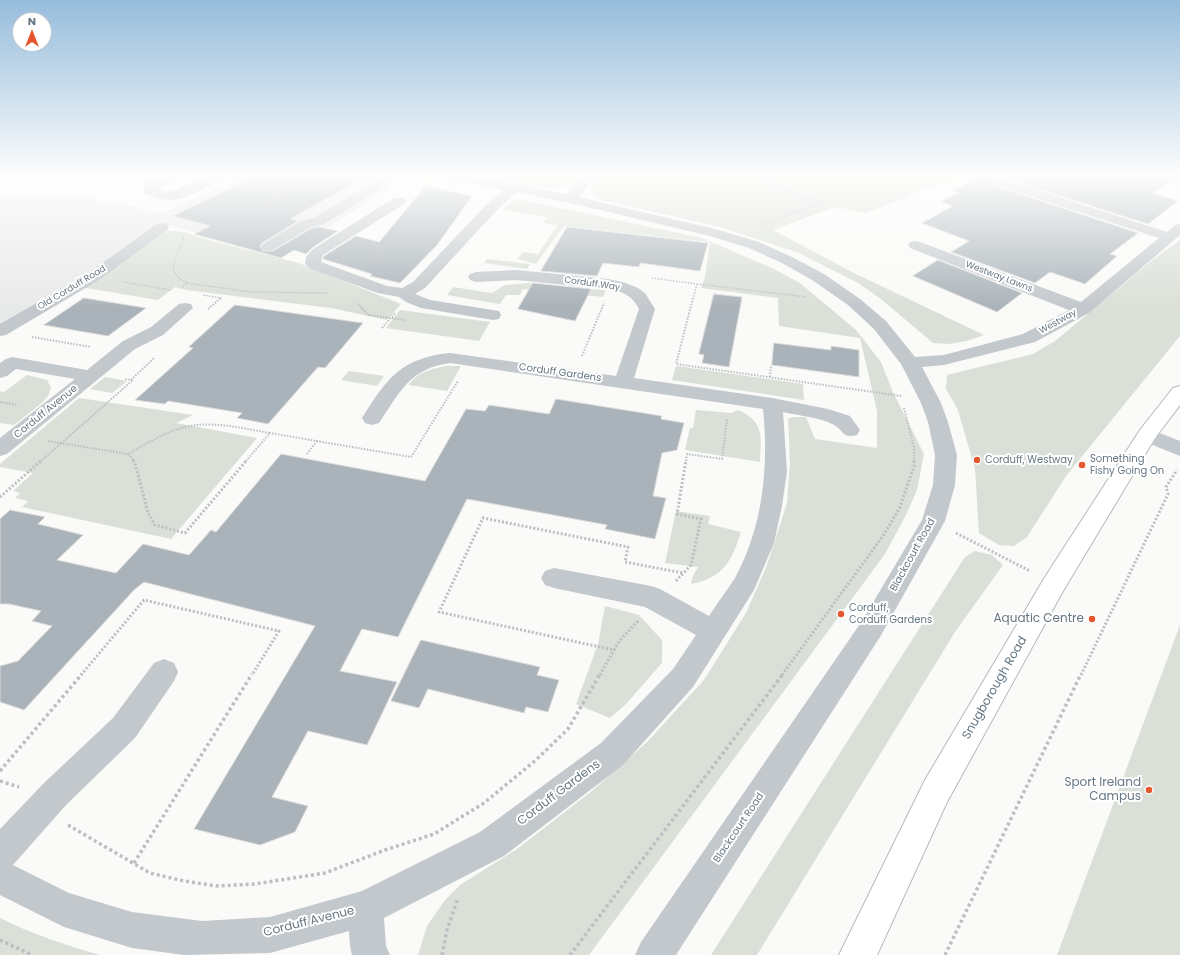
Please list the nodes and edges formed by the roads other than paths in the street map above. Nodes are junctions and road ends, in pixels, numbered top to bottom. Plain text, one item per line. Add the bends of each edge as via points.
1 (321, 220) edge
2 (371, 220) edge
3 (481, 220) edge
4 (654, 220) edge
5 (1131, 220) edge
6 (162, 227) road end
7 (1175, 232) edge
8 (915, 245) dead end
9 (268, 247) dead end
10 (476, 277) dead end
11 (404, 292) junction
12 (184, 308) dead end
13 (1083, 309) junction
14 (493, 315) dead end
15 (0, 331) edge
16 (910, 363) junction
17 (0, 372) edge
18 (93, 375) junction
19 (623, 382) junction
20 (771, 391) junction
21 (1180, 392) edge
22 (372, 418) dead end
23 (850, 430) dead end
24 (1147, 435) junction
25 (0, 449) edge
26 (1180, 449) edge
27 (554, 578) dead end
28 (714, 632) junction
29 (164, 672) dead end
30 (0, 854) edge
31 (0, 877) edge
32 (366, 908) junction
33 (371, 955) edge
34 (654, 955) edge
35 (858, 955) edge

1 - 9 street via 306,224
2 - 11 street via 318,252 313,264 384,290
3 - 11 street via 420,285
4 - 16 street, Blackcourt Road via 760,248 818,277 854,302 880,325
5 - 7 street
6 - 15 street, Old Corduff Road via 93,277
7 - 13 street, Westway
8 - 13 street, Westway Lawns
10 - 19 street, Corduff Way via 515,274 612,285 632,290 641,297 647,310
11 - 14 street via 412,299 427,304
12 - 18 street, Corduff Avenue via 157,331 130,345
13 - 16 street, Westway via 1029,338 944,360
16 - 34 street, Blackcourt Road via 933,409 946,455 944,485 933,521 863,641
17 - 18 street, Corduff Avenue via 12,363
18 - 25 street, Corduff Avenue
19 - 20 street, Corduff Gardens
19 - 22 street, Corduff Gardens via 440,358 426,362 404,374
20 - 23 street, Corduff Gardens via 843,421
20 - 28 street, Corduff Gardens via 776,471 771,506 762,543 745,583
21 - 24 main road, Snugborough Road
24 - 26 street
24 - 35 main road, Snugborough Road via 1054,584 936,792
27 - 28 street via 651,598
28 - 32 street, Corduff Gardens via 683,678 612,754 492,844
29 - 30 street via 124,728
31 - 32 street, Corduff Avenue via 64,909 132,930 202,939 270,935
32 - 33 street, Corduff Avenue via 368,946

